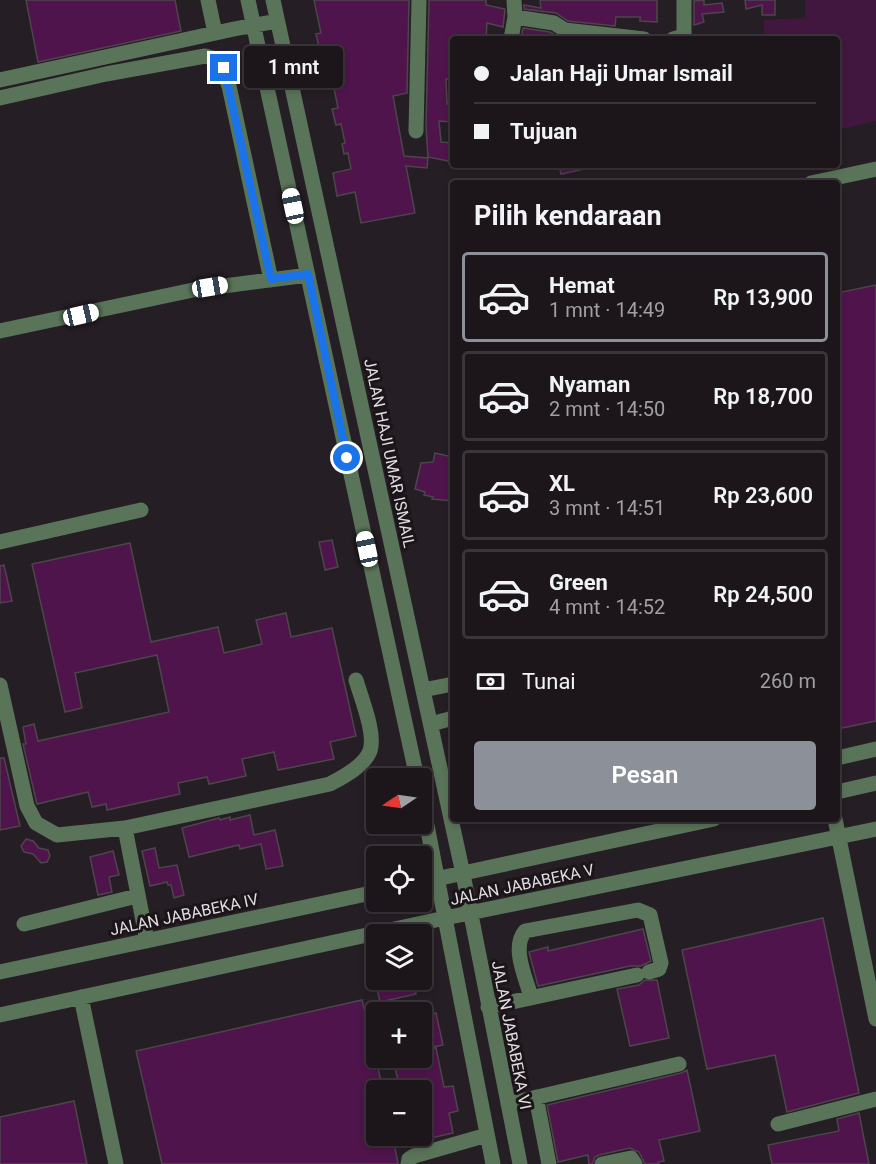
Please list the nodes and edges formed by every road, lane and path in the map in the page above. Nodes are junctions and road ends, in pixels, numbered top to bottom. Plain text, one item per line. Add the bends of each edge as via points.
1 (208, 0) edge
2 (248, 0) edge
3 (273, 0) edge
4 (419, 0) edge
5 (514, 0) edge
6 (684, 0) edge
7 (515, 17) junction
8 (277, 21) junction
9 (254, 25) junction
10 (215, 33) junction
11 (561, 34) edge
12 (512, 36) edge
13 (594, 36) edge
14 (685, 36) edge
15 (0, 80) edge
16 (0, 98) edge
17 (416, 131) dead end
18 (876, 169) edge
19 (825, 180) edge
20 (308, 274) junction
21 (271, 279) junction
22 (0, 332) edge
23 (141, 510) dead end
24 (0, 542) edge
25 (356, 680) dead end
26 (0, 685) edge
27 (450, 685) edge
28 (423, 690) junction
29 (450, 719) edge
30 (431, 724) junction
31 (876, 750) edge
32 (840, 757) edge
33 (415, 768) edge
34 (876, 783) edge
35 (840, 791) edge
36 (450, 813) edge
37 (452, 822) edge
38 (700, 822) edge
39 (836, 822) edge
40 (125, 828) junction
41 (876, 829) edge
42 (429, 834) edge
43 (839, 837) junction
44 (463, 874) junction
45 (438, 879) junction
46 (432, 880) edge
47 (366, 894) edge
48 (137, 896) junction
49 (470, 913) junction
50 (445, 918) junction
51 (24, 924) dead end
52 (147, 940) junction
53 (869, 949) edge
54 (0, 972) edge
55 (81, 997) junction
56 (531, 997) junction
57 (488, 1007) junction
58 (0, 1015) edge
59 (876, 1019) edge
60 (679, 1064) dead end
61 (536, 1097) junction
62 (876, 1099) edge
63 (508, 1104) junction
64 (778, 1124) dead end
65 (487, 1136) junction
66 (116, 1164) edge
67 (408, 1164) edge
68 (493, 1164) edge
69 (520, 1164) edge
70 (549, 1164) edge
71 (602, 1164) edge
72 (634, 1164) edge

1 - 10 street
2 - 9 street
3 - 8 street, JALAN HAJI UMAR ISMAIL
4 - 17 street
5 - 7 street
6 - 14 street
7 - 11 street via 554,23
7 - 12 street
8 - 9 street
8 - 28 street, JALAN HAJI UMAR ISMAIL
9 - 10 street
9 - 20 street
10 - 15 street
11 - 13 street
16 - 21 street via 205,56 219,60 229,86
18 - 19 street
20 - 21 street
20 - 33 street
21 - 22 street via 193,290
23 - 24 street
25 - 40 street via 371,733 370,751 353,770 330,784
26 - 40 street via 27,806 36,823 57,835
27 - 28 street
28 - 30 street, JALAN HAJI UMAR ISMAIL
29 - 30 street
30 - 36 street, JALAN HAJI UMAR ISMAIL
31 - 32 street
34 - 35 street
37 - 44 street, JALAN HAJI UMAR ISMAIL
38 - 44 street
39 - 43 street
40 - 48 street
41 - 43 street, JALAN JABABEKA V
42 - 45 street
43 - 49 street, JALAN JABABEKA V
43 - 53 street
44 - 45 street
44 - 49 street, JALAN HAJI UMAR ISMAIL
45 - 46 street
45 - 50 street
47 - 52 street, JALAN JABABEKA IV
48 - 51 street
48 - 52 street
49 - 50 street, JALAN JABABEKA V
49 - 57 street, JALAN JABABEKA VI
50 - 55 street, JALAN JABABEKA V
50 - 65 street
52 - 54 street, JALAN JABABEKA IV
53 - 59 street
55 - 58 street, JALAN JABABEKA V
55 - 66 street
56 - 56 street via 659,969 650,915 639,910 525,931 519,948
56 - 57 street
57 - 63 street, JALAN JABABEKA VI
60 - 61 street
61 - 63 street
61 - 70 street
62 - 64 street
63 - 69 street, JALAN JABABEKA VI
65 - 67 street via 414,1156
65 - 68 street
71 - 72 street via 631,1158

